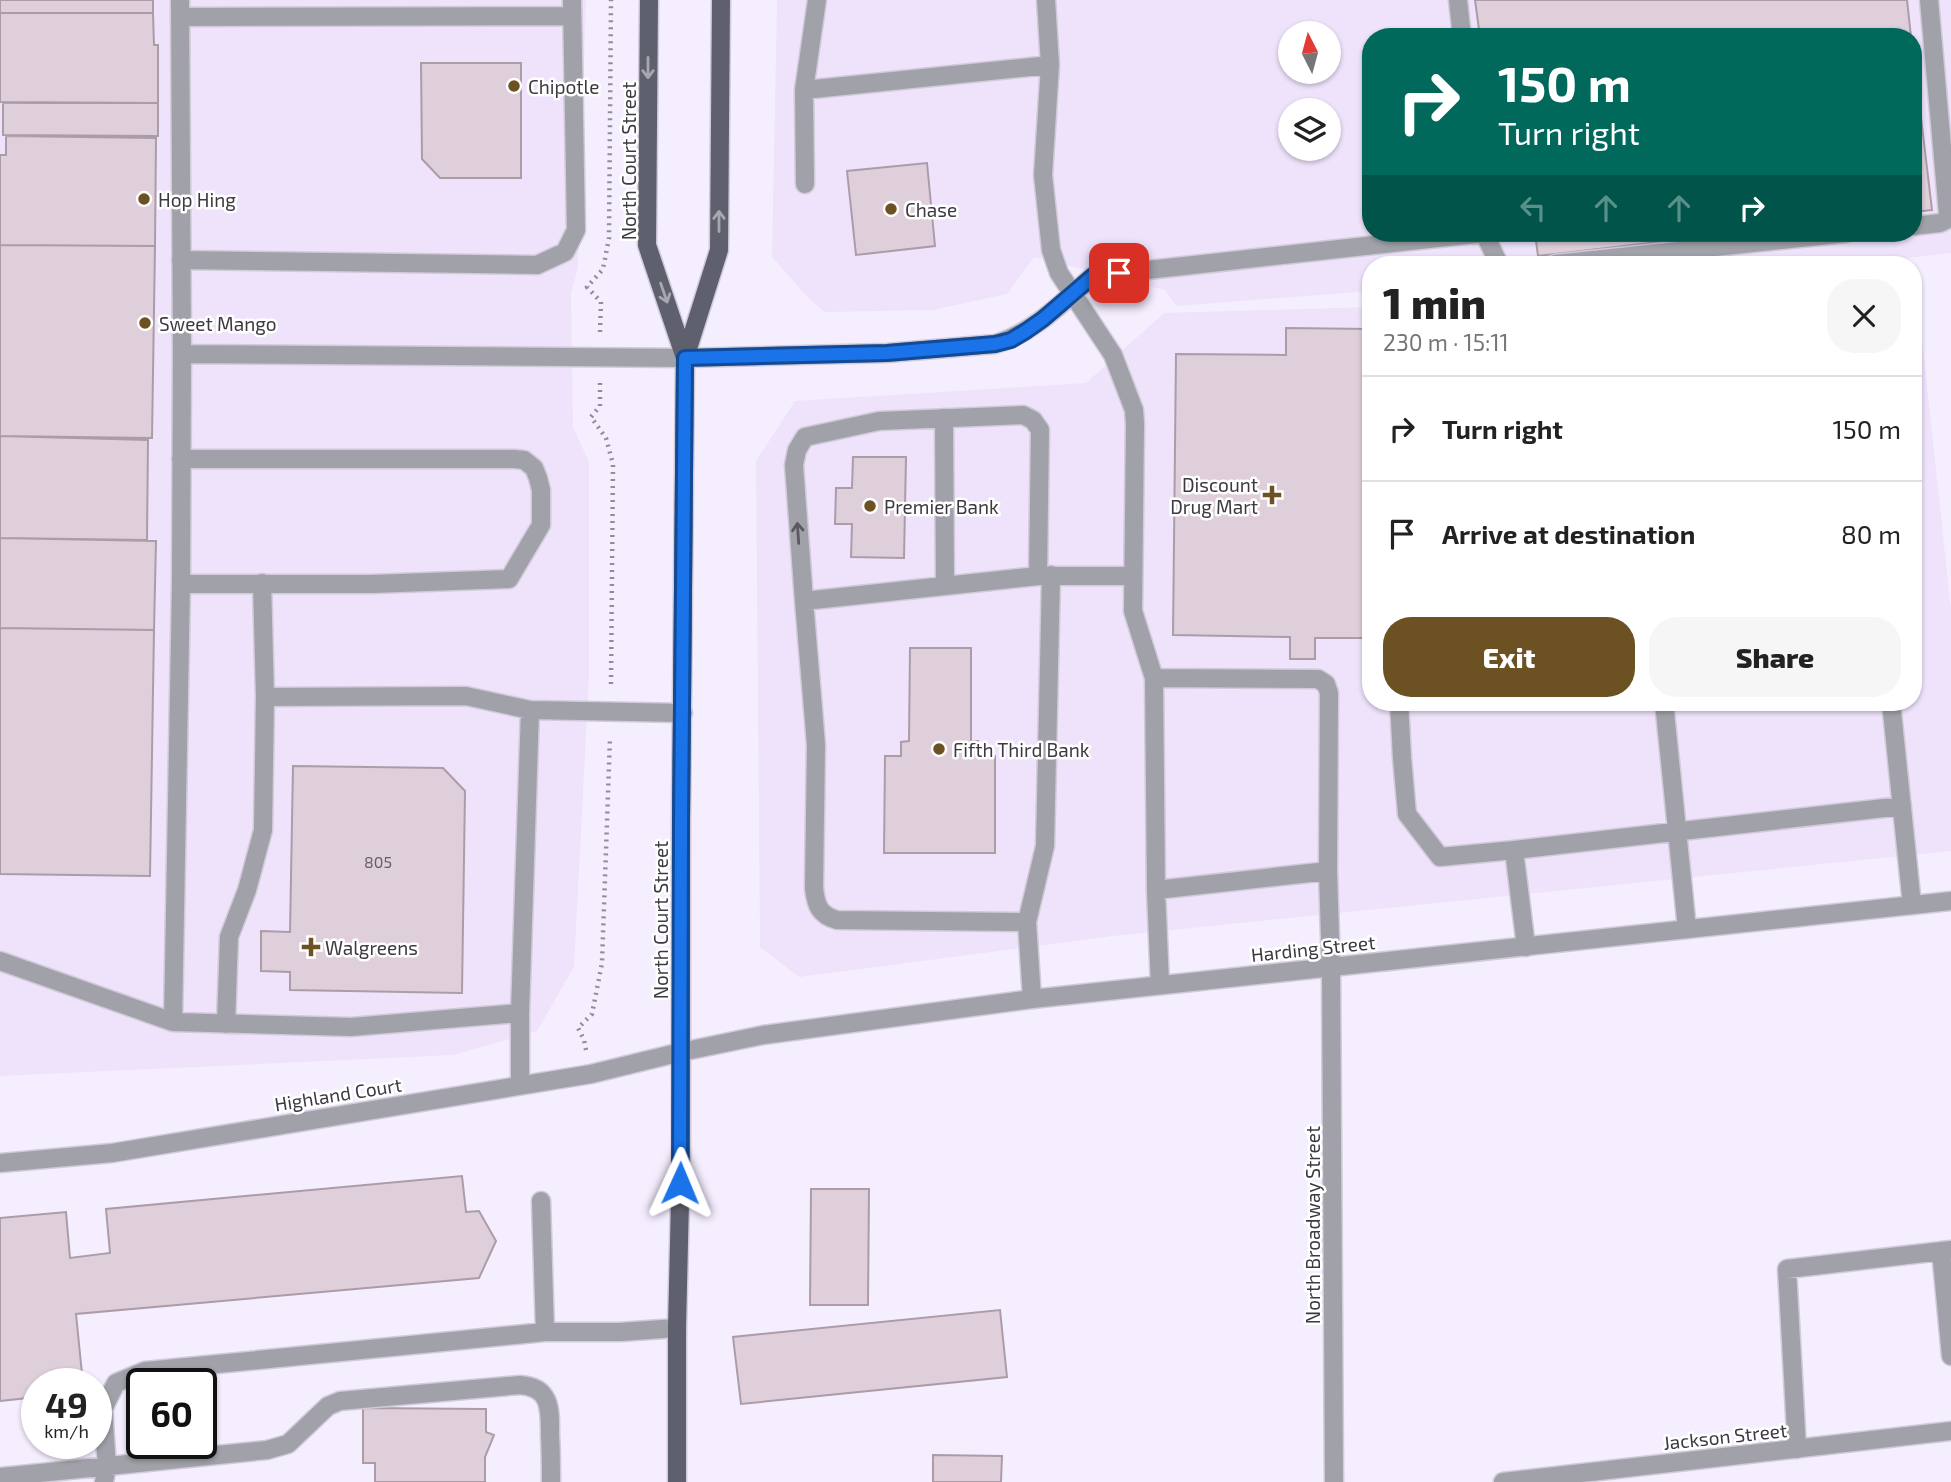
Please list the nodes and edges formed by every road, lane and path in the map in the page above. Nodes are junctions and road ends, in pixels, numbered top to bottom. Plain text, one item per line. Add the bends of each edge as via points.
1 (611, 0) edge
2 (649, 0) edge
3 (721, 0) edge
4 (817, 0) edge
5 (1046, 0) edge
6 (1458, 0) edge
7 (1929, 0) edge
8 (468, 8) edge
9 (572, 8) edge
10 (180, 9) edge
11 (1461, 28) edge
12 (1050, 65) junction
13 (804, 90) junction
14 (805, 184) dead end
15 (1922, 225) edge
16 (1401, 242) edge
17 (1762, 242) edge
18 (1630, 256) edge
19 (181, 260) junction
20 (1073, 293) junction
21 (182, 354) junction
22 (600, 356) junction
23 (685, 358) junction
24 (944, 418) junction
25 (181, 459) junction
26 (1045, 576) junction
27 (1133, 576) junction
28 (262, 583) junction
29 (181, 584) junction
30 (945, 585) junction
31 (804, 601) junction
32 (1154, 678) junction
33 (265, 697) junction
34 (530, 710) junction
35 (611, 711) junction
36 (1399, 711) edge
37 (1665, 711) edge
38 (1892, 711) edge
39 (682, 713) junction
40 (1902, 806) junction
41 (1677, 831) junction
42 (1514, 850) junction
43 (1328, 871) junction
44 (1156, 890) junction
45 (1951, 901) edge
46 (1912, 905) junction
47 (1027, 922) junction
48 (1687, 929) junction
49 (1526, 947) junction
50 (0, 961) edge
51 (1331, 968) junction
52 (1160, 985) junction
53 (1032, 999) junction
54 (520, 1013) junction
55 (173, 1022) junction
56 (226, 1024) junction
57 (681, 1052) junction
58 (591, 1074) junction
59 (520, 1085) junction
60 (0, 1163) edge
61 (541, 1201) dead end
62 (1946, 1251) edge
63 (677, 1328) junction
64 (545, 1332) junction
65 (1951, 1356) edge
66 (1951, 1431) edge
67 (1797, 1449) junction
68 (105, 1475) edge
69 (0, 1477) edge
70 (551, 1482) edge
71 (677, 1482) edge
72 (1334, 1482) edge
73 (1503, 1482) edge

1 - 22 path via 609,238 603,269 587,286 601,302
2 -> 23 main road, North Court Street via 647,245
23 -> 3 main road, North Court Street via 719,250
4 - 13 street
5 - 12 street
6 - 11 street
7 - 15 street via 1948,214 1940,223
8 - 9 street
8 - 10 street
9 - 19 street via 576,230 565,252 537,265
10 - 19 street
12 - 13 street
12 - 20 street via 1044,188 1051,250
13 - 14 street
16 - 20 street via 1093,276
17 - 18 street
19 - 21 street
20 - 23 street via 1026,331 995,344 887,353
20 - 27 street via 1113,355 1133,410
21 - 22 street
21 - 25 street
22 - 23 street
22 - 35 path via 600,406 591,417 606,438 612,464
23 - 39 main road, North Court Street
24 - 26 street via 1023,415 1040,430
24 - 30 street
31 -> 24 street via 794,466 805,437 879,421
25 - 28 street via 514,459 534,468 541,490 541,525 509,579
25 - 29 street
26 - 27 street
26 - 30 street
26 - 47 street via 1045,846
27 - 32 street via 1133,611
28 - 29 street
28 - 33 street
29 - 55 street
30 - 31 street
31 - 47 street via 816,745 814,888 819,910 837,920
32 - 43 street, North Broadway Street via 1318,679 1326,684
32 - 44 street
33 - 34 street via 466,696
33 - 56 street via 263,830 229,937
34 - 35 street
34 - 54 street
35 - 39 street
35 - 58 path via 602,963 592,1014 578,1028
36 - 42 street via 1408,814 1440,857
37 - 41 street
38 - 40 street
39 - 57 main road, North Court Street
40 - 41 street
40 - 46 street
41 - 42 street
41 - 48 street
42 - 49 street
43 - 44 street
43 - 51 street, North Broadway Street
44 - 52 street
45 - 46 street, Harding Street
46 - 48 street, Harding Street
47 - 53 street
48 - 49 street, Harding Street
49 - 51 street, Harding Street
50 - 55 street
51 - 52 street, Harding Street
51 - 72 street, North Broadway Street
52 - 53 street, Harding Street
53 - 57 street, Harding Street via 763,1035
54 - 56 street via 351,1027
54 - 59 street
55 - 56 street
57 - 58 street, Highland Court
57 - 63 main road, North Court Street
58 - 59 street, Highland Court
59 - 60 street, Highland Court via 112,1153
61 - 64 street
62 - 65 street
62 - 67 street via 1787,1269
63 - 64 street
63 - 71 main road, North Court Street
64 - 68 street via 145,1371 117,1384 103,1409
66 - 67 street, Jackson Street
67 - 73 street, Jackson Street
68 - 69 street
68 - 70 street via 288,1444 328,1406 340,1401 520,1385 540,1391 548,1403

